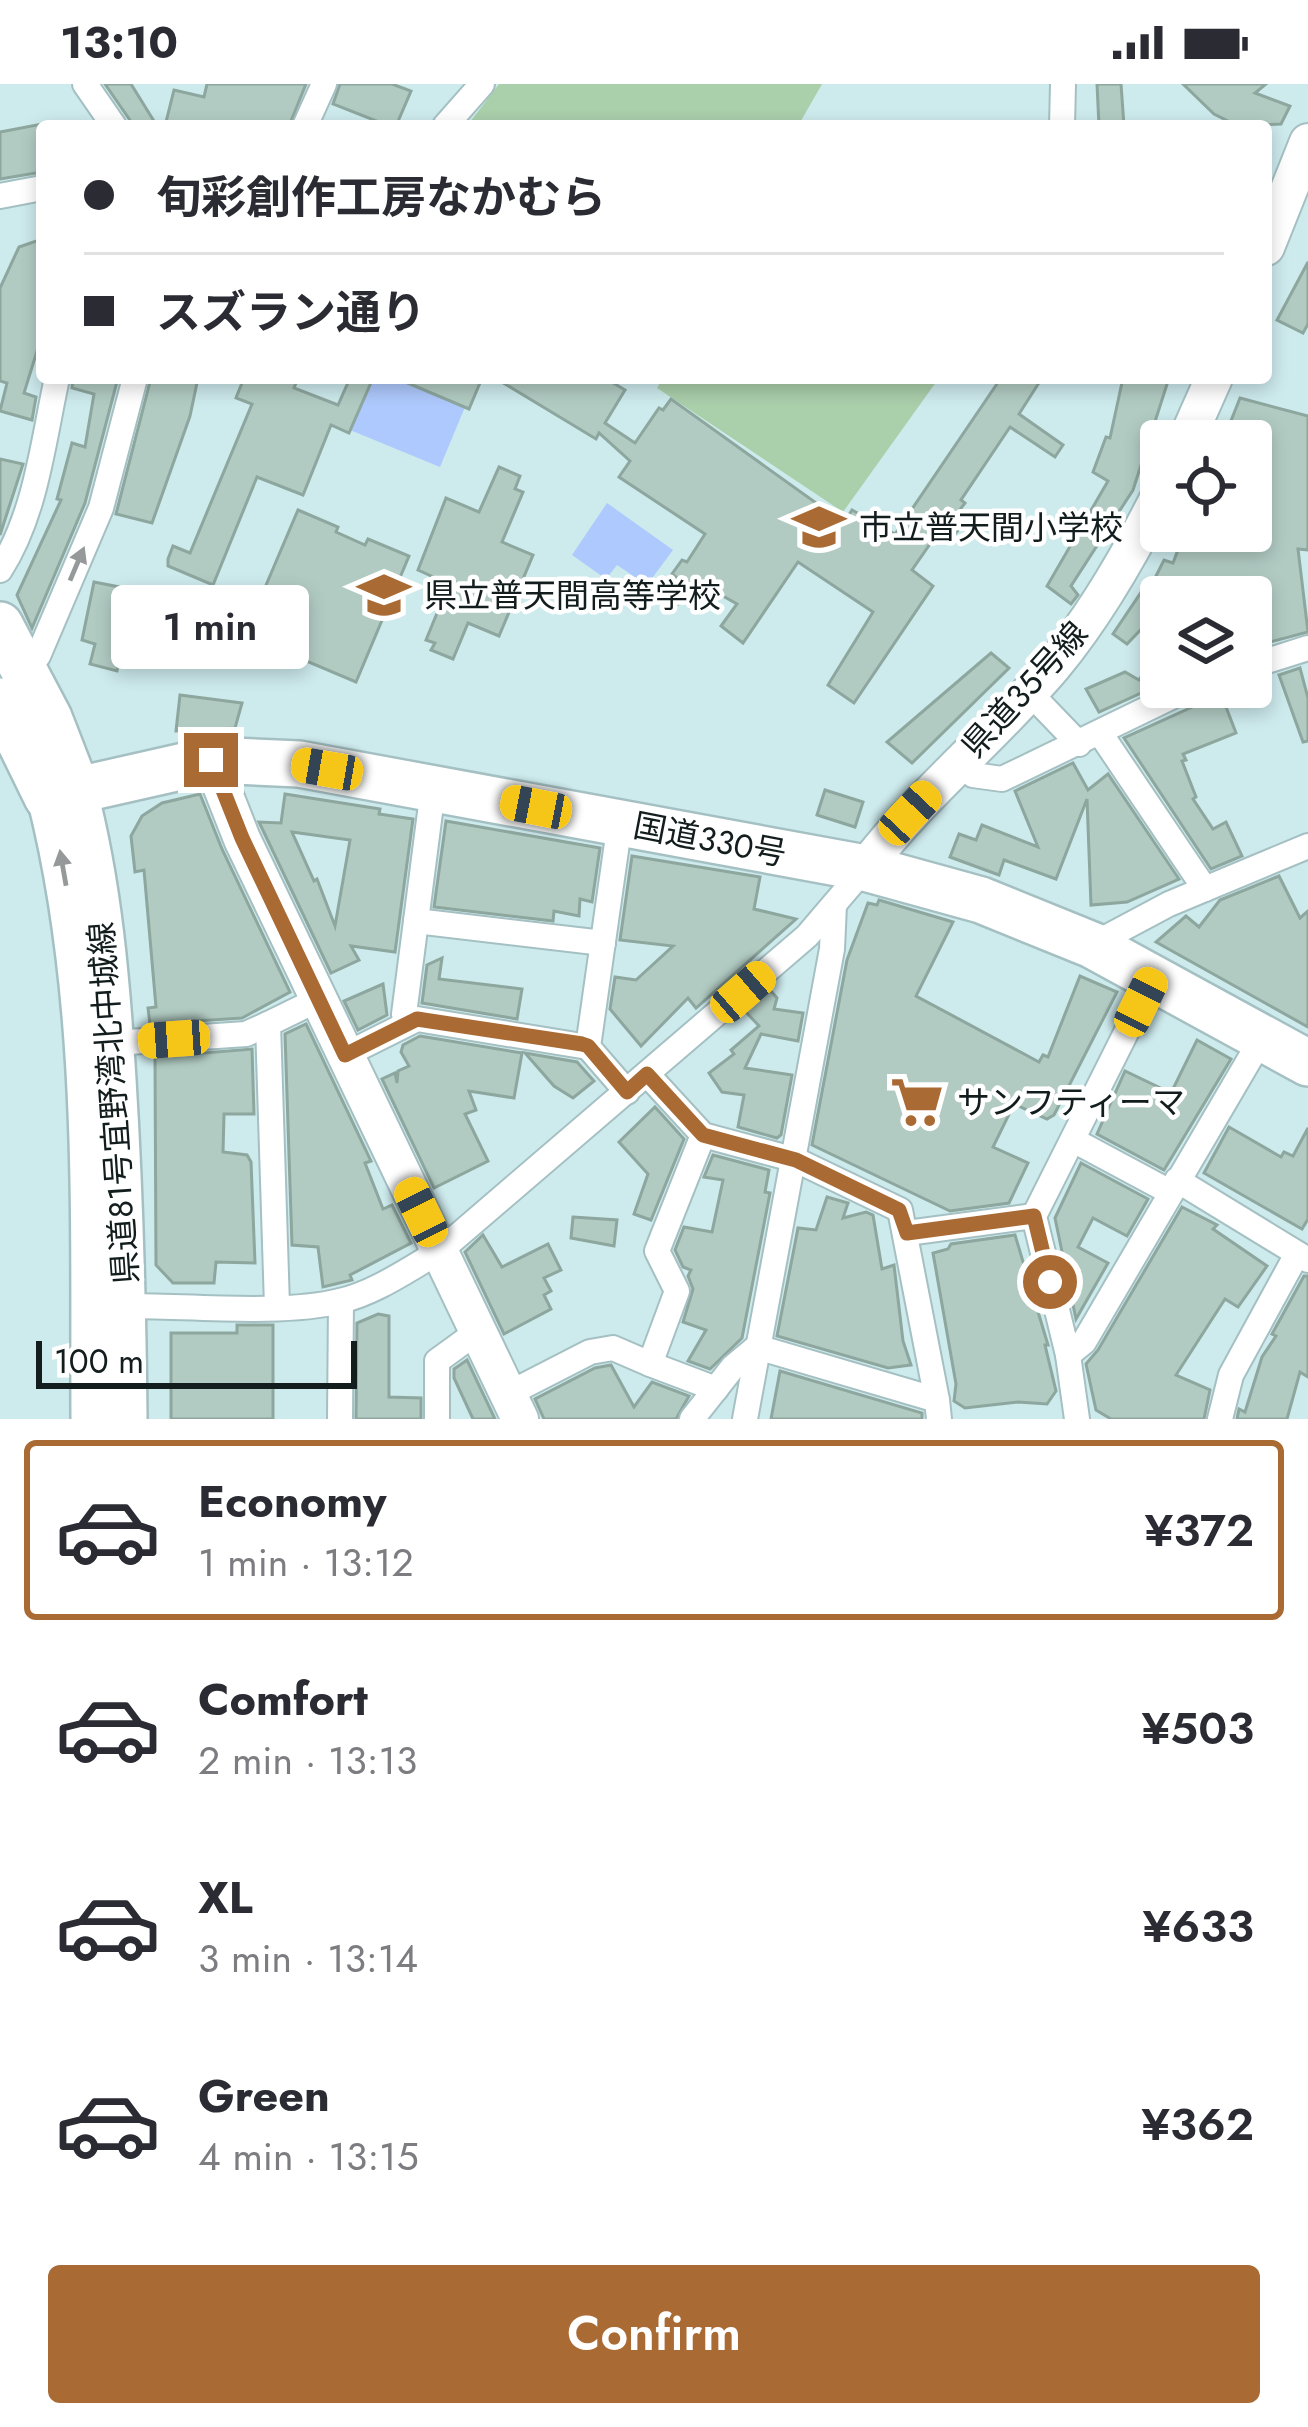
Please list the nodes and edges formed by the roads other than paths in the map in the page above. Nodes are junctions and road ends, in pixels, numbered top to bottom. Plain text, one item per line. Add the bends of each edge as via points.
1 (86, 84) edge
2 (324, 84) edge
3 (482, 84) edge
4 (1063, 84) edge
5 (110, 120) edge
6 (308, 120) edge
7 (450, 120) edge
8 (1063, 120) edge
9 (1308, 142) edge
10 (36, 189) edge
11 (0, 196) edge
12 (1272, 232) edge
13 (56, 384) edge
14 (133, 384) edge
15 (1211, 384) edge
16 (1195, 420) edge
17 (1140, 535) edge
18 (0, 570) edge
19 (0, 625) edge
20 (1308, 647) edge
21 (1272, 659) edge
22 (11, 682) edge
23 (1028, 692) junction
24 (1145, 708) edge
25 (1089, 739) junction
26 (211, 760) junction
27 (959, 760) junction
28 (433, 789) junction
29 (62, 794) junction
30 (620, 822) junction
31 (1308, 847) edge
32 (865, 868) junction
33 (1205, 889) junction
34 (834, 905) junction
35 (416, 921) junction
36 (603, 943) junction
37 (1092, 945) junction
38 (1154, 977) junction
39 (319, 999) junction
40 (406, 1023) junction
41 (268, 1024) junction
42 (1262, 1038) junction
43 (114, 1043) junction
44 (588, 1046) junction
45 (345, 1055) junction
46 (1308, 1063) edge
47 (647, 1074) junction
48 (627, 1092) junction
49 (703, 1135) junction
50 (1073, 1140) junction
51 (796, 1160) junction
52 (1173, 1186) junction
53 (1034, 1216) junction
54 (907, 1233) junction
55 (440, 1251) junction
56 (1302, 1257) edge
57 (341, 1301) junction
58 (108, 1306) junction
59 (277, 1306) junction
60 (478, 1332) junction
61 (757, 1347) junction
62 (1068, 1355) junction
63 (650, 1364) junction
64 (716, 1389) junction
65 (514, 1406) edge
66 (938, 1409) edge
67 (91, 1419) edge
68 (127, 1419) edge
69 (340, 1419) edge
70 (436, 1419) edge
71 (692, 1419) edge
72 (746, 1419) edge
73 (1077, 1419) edge
74 (1220, 1419) edge

1 - 5 street
2 - 6 street
3 - 7 street
4 - 8 street
9 - 12 street
10 - 11 street
13 - 18 street via 28,508
22 -> 14 street via 38,656 101,508
15 - 16 street
17 - 23 street, 県道35号線 via 1091,615
19 - 22 highway
20 - 21 street
22 - 29 highway
23 - 25 street
23 - 27 street, 県道35号線
24 - 25 street
25 - 27 street via 1002,779 973,775
25 - 33 street
26 - 28 highway, 国道330号 via 299,764
26 - 29 highway, 国道330号
26 - 39 street
27 - 32 street, 県道35号線
28 - 30 highway, 国道330号
28 - 35 street
29 - 43 main road, 県道81号宜野湾北中城線 via 99,891
58 -> 29 main road, 県道81号宜野湾北中城線
30 - 32 highway, 国道330号
30 - 36 street
31 - 33 street
32 - 34 street
32 - 37 highway, 国道330号 via 981,900
33 - 37 street
34 - 47 street
34 - 51 street
35 - 36 street
35 - 40 street
36 - 44 street
37 - 38 highway, 国道330号
38 - 42 highway, 国道330号
38 - 50 street
39 - 41 street
39 - 45 street
40 - 44 street
40 - 45 street
41 - 43 street via 246,1034
41 - 59 street
42 - 46 highway, 国道330号
42 - 52 street
43 - 58 main road, 県道81号宜野湾北中城線
44 - 48 street
45 - 55 street
47 - 48 street
47 - 49 street
48 - 55 street
49 - 51 street
49 - 63 street via 657,1251 676,1291
50 - 52 street
50 - 53 street
51 - 54 street via 899,1210
51 - 61 street
52 - 56 street
52 - 62 street via 1084,1342
53 - 54 street
53 - 62 street
54 - 66 street
55 - 57 street
55 - 60 street
56 - 74 street via 1231,1375
57 - 59 street
57 - 69 street
58 - 59 street
58 - 67 main road, 県道81号宜野湾北中城線
58 - 68 main road, 県道81号宜野湾北中城線
60 - 65 street
60 - 70 street via 436,1361
61 - 64 street
61 - 66 street
61 - 72 street
62 - 73 street
63 - 64 street
63 - 65 street via 613,1348 590,1352
64 - 71 street

